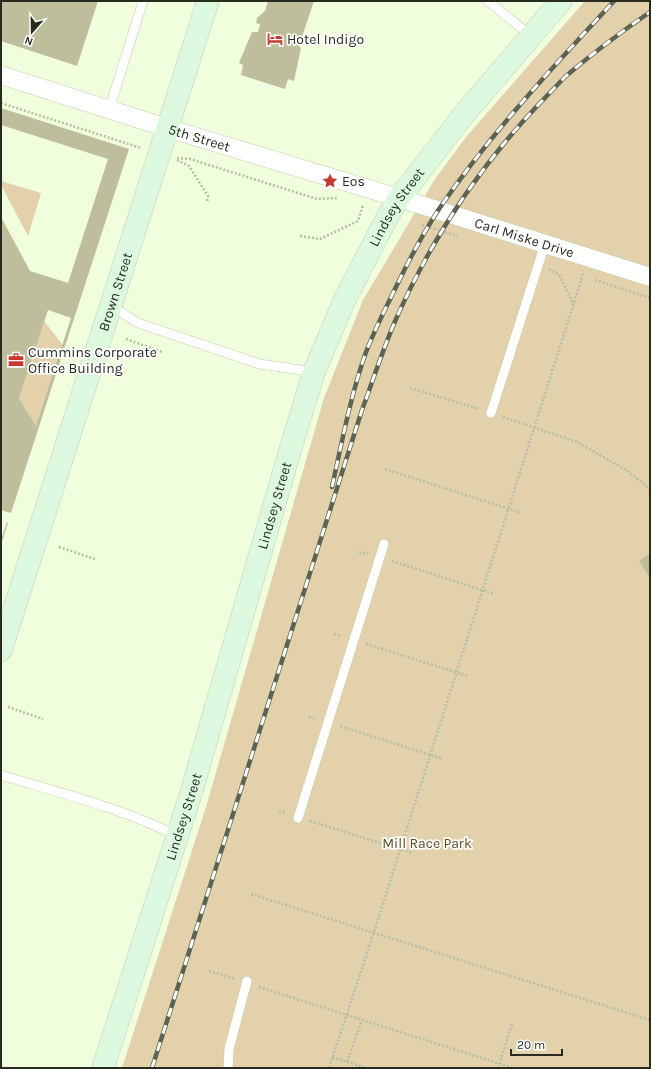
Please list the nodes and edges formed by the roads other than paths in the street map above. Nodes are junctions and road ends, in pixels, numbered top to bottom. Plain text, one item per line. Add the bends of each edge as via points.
1 (143, 1) edge
2 (208, 1) edge
3 (488, 1) edge
4 (561, 1) edge
5 (531, 36) junction
6 (1, 75) edge
7 (109, 110) junction
8 (167, 128) junction
9 (394, 206) junction
10 (545, 244) junction
11 (650, 277) edge
12 (111, 306) junction
13 (314, 372) junction
14 (491, 413) road end
15 (384, 544) dead end
16 (1, 650) edge
17 (1, 775) edge
18 (298, 818) road end
19 (177, 836) junction
20 (247, 982) road end
21 (103, 1068) edge
22 (228, 1068) edge

1 - 7 lane
2 - 8 main road, Brown Street
3 - 5 lane
4 - 5 main road, Lindsey Street
5 - 9 main road, Lindsey Street via 466,112
6 - 7 street, 5th Street
7 - 8 street, 5th Street
8 - 9 street, 5th Street
8 - 12 main road, Brown Street via 166,156
9 - 10 street, Carl Miske Drive
9 - 13 main road, Lindsey Street via 345,299
10 - 11 street, Carl Miske Drive
10 - 14 lane
12 - 13 lane via 138,323 260,364
12 - 16 main road, Brown Street
13 - 19 main road, Lindsey Street
15 - 18 lane
17 - 19 lane via 112,810
19 - 21 main road, Lindsey Street
20 - 22 lane via 228,1049

